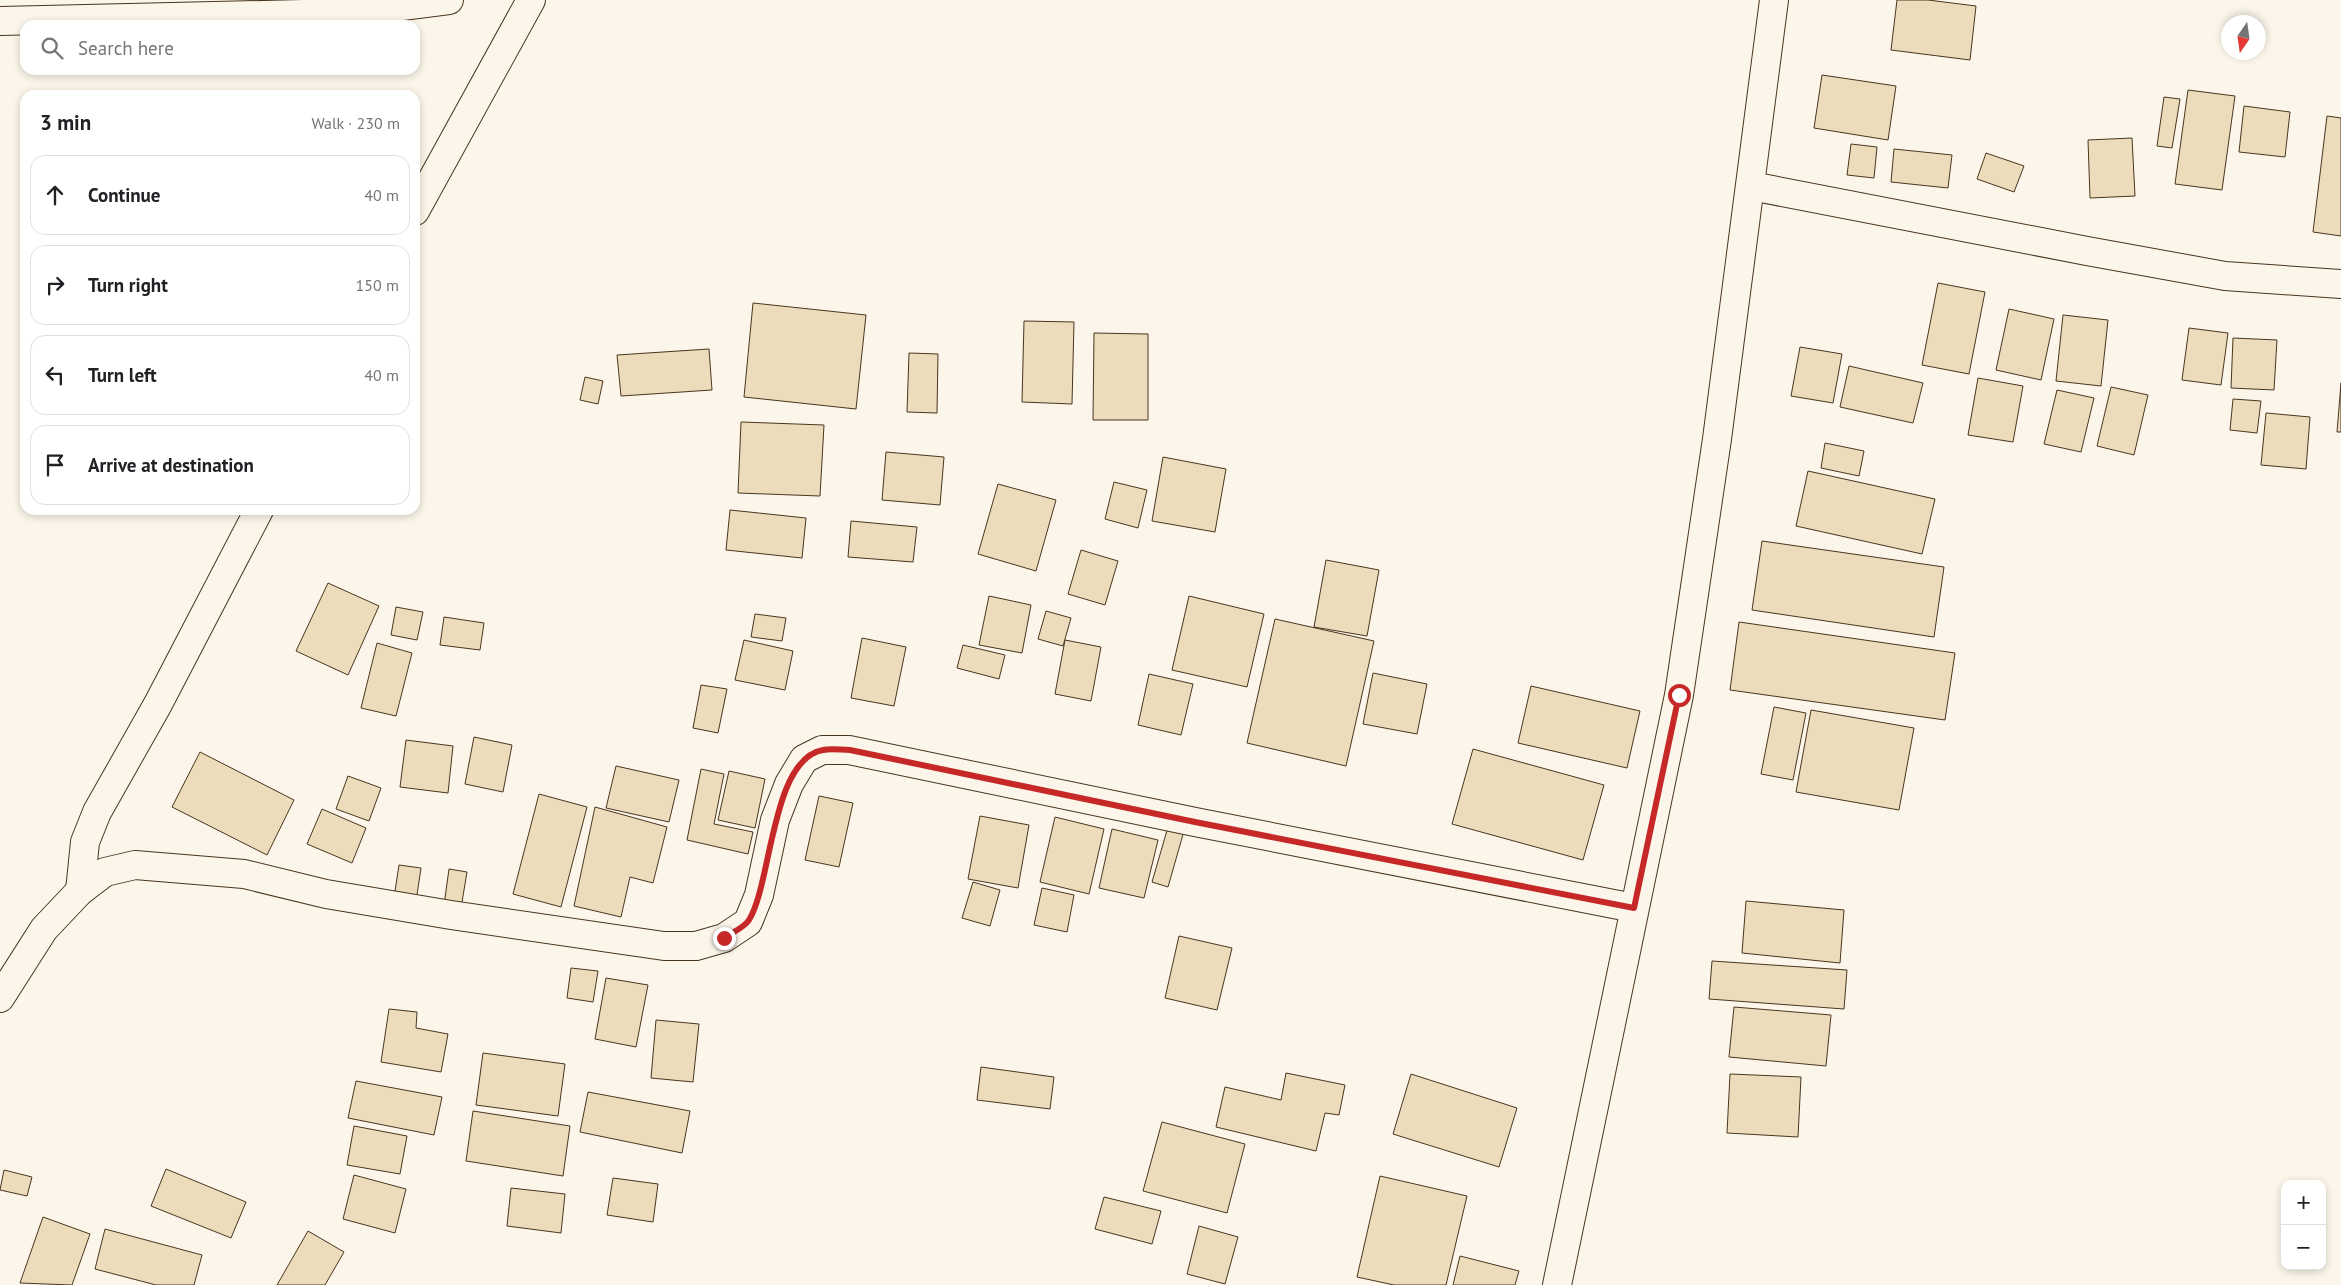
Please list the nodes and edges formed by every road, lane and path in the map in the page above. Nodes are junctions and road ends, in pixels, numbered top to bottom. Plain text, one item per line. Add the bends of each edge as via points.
1 (449, 0) edge
2 (531, 0) edge
3 (1774, 0) edge
4 (43, 20) edge
5 (0, 21) edge
6 (20, 21) edge
7 (1751, 186) junction
8 (420, 202) edge
9 (2341, 284) edge
10 (256, 515) edge
11 (80, 891) junction
12 (1634, 908) junction
13 (0, 998) edge
14 (1557, 1285) edge

1 - 4 street via 347,13
2 - 8 street
3 - 7 street
5 - 6 street
7 - 9 street via 2225,276
7 - 12 street via 1679,695
10 - 11 street via 158,704 97,812 85,842
11 - 12 street via 106,872 135,864 170,866 244,874 326,894 451,915 664,946 696,946 724,938 748,922 759,895 775,820 789,784 804,759 822,750 850,750
11 - 13 street via 44,929
12 - 14 street

